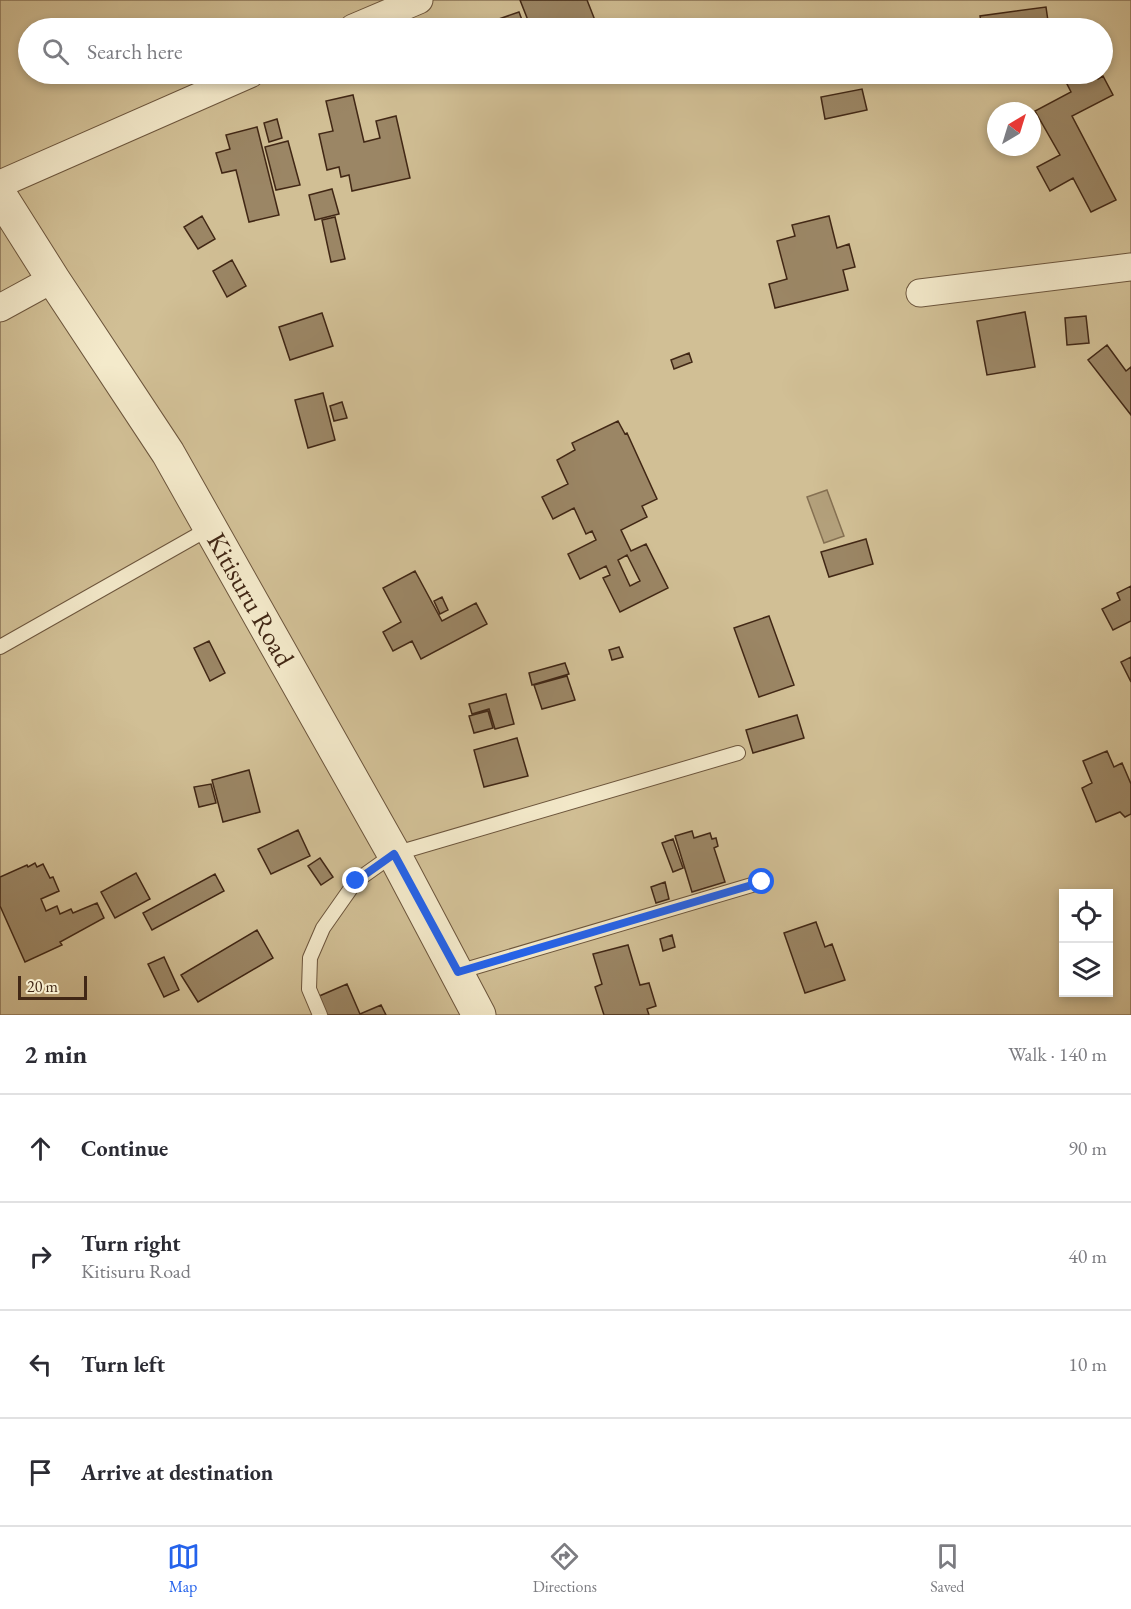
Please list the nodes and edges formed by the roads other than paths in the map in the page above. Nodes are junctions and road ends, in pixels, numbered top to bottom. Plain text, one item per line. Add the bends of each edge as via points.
1 (419, 0) edge
2 (377, 18) edge
3 (227, 84) edge
4 (0, 184) edge
5 (4, 211) edge
6 (1131, 267) edge
7 (53, 279) junction
8 (920, 293) dead end
9 (0, 308) edge
10 (210, 528) junction
11 (0, 647) edge
12 (738, 753) dead end
13 (394, 854) junction
14 (762, 882) dead end
15 (458, 972) junction
16 (320, 1015) edge
17 (479, 1015) edge

1 - 2 street
3 - 4 street
5 - 7 street, Kitisuru Road
6 - 8 street
7 - 9 street
7 - 10 street, Kitisuru Road via 168,453
10 - 11 lane
10 - 13 street, Kitisuru Road
12 - 13 lane
13 - 15 street, Kitisuru Road
13 - 16 lane via 356,881 323,928 310,958 309,989
14 - 15 lane
15 - 17 street, Kitisuru Road

